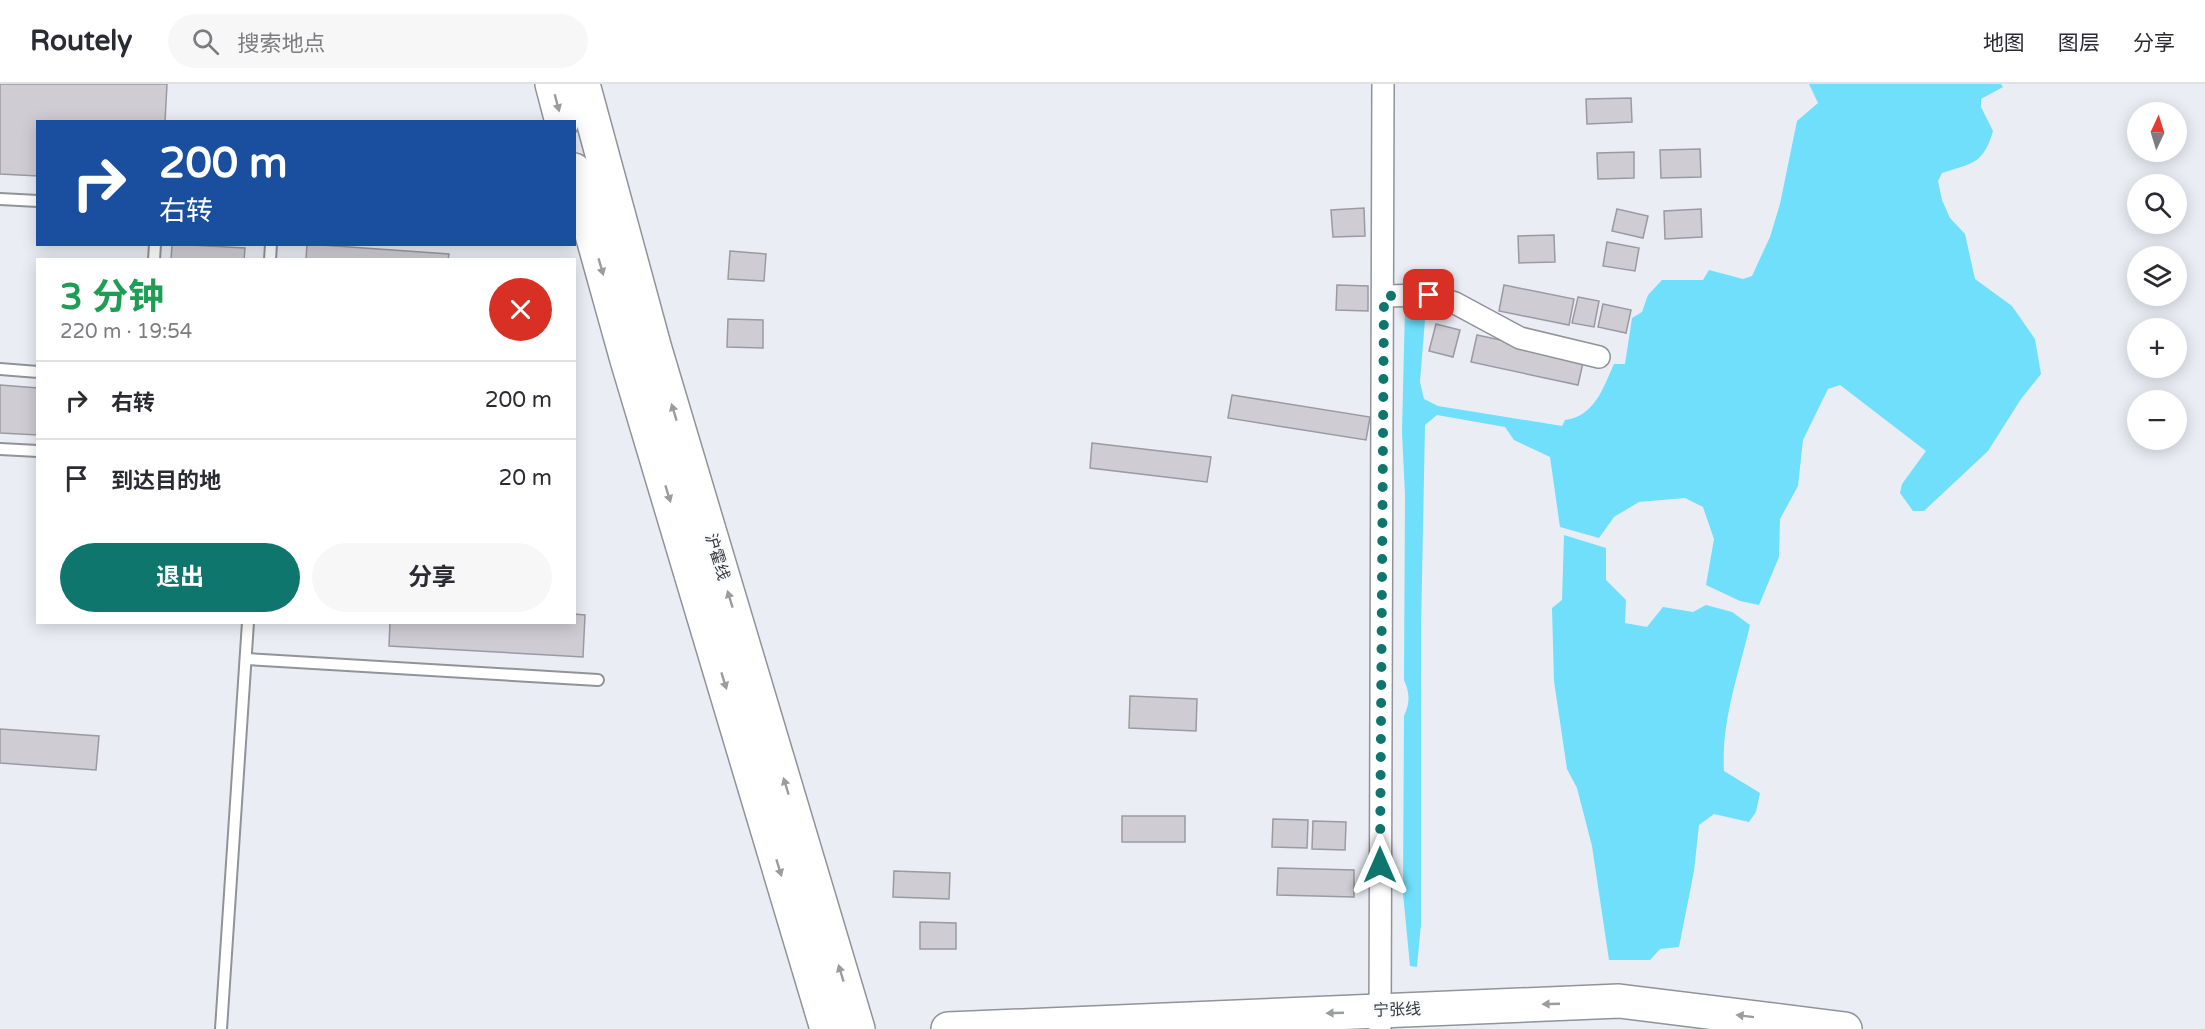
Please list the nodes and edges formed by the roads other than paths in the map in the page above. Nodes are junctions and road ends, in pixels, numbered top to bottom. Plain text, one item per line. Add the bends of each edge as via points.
1 (552, 84) edge
2 (583, 84) edge
3 (1383, 84) edge
4 (561, 120) edge
5 (576, 175) edge
6 (0, 199) edge
7 (36, 201) edge
8 (598, 230) junction
9 (1384, 296) junction
10 (1599, 357) dead end
11 (0, 369) edge
12 (36, 372) edge
13 (0, 449) edge
14 (36, 451) edge
15 (248, 624) edge
16 (246, 659) junction
17 (598, 680) dead end
18 (1380, 1020) edge
19 (221, 1029) edge
20 (827, 1029) edge
21 (858, 1029) edge
22 (948, 1029) edge
23 (1845, 1029) edge

1 -> 4 main road
2 - 8 main road, 沪霍线
3 - 9 street
5 - 8 main road, 沪霍线
6 - 7 lane
8 -> 20 main road, 沪霍线
21 -> 8 main road, 沪霍线
9 - 10 street via 1429,295 1455,303 1520,338
9 - 18 street
11 - 12 lane
13 - 14 lane
15 - 16 lane
16 - 17 lane
16 - 19 lane
18 -> 22 main road, 宁张线
23 -> 18 main road, 宁张线 via 1619,1001

